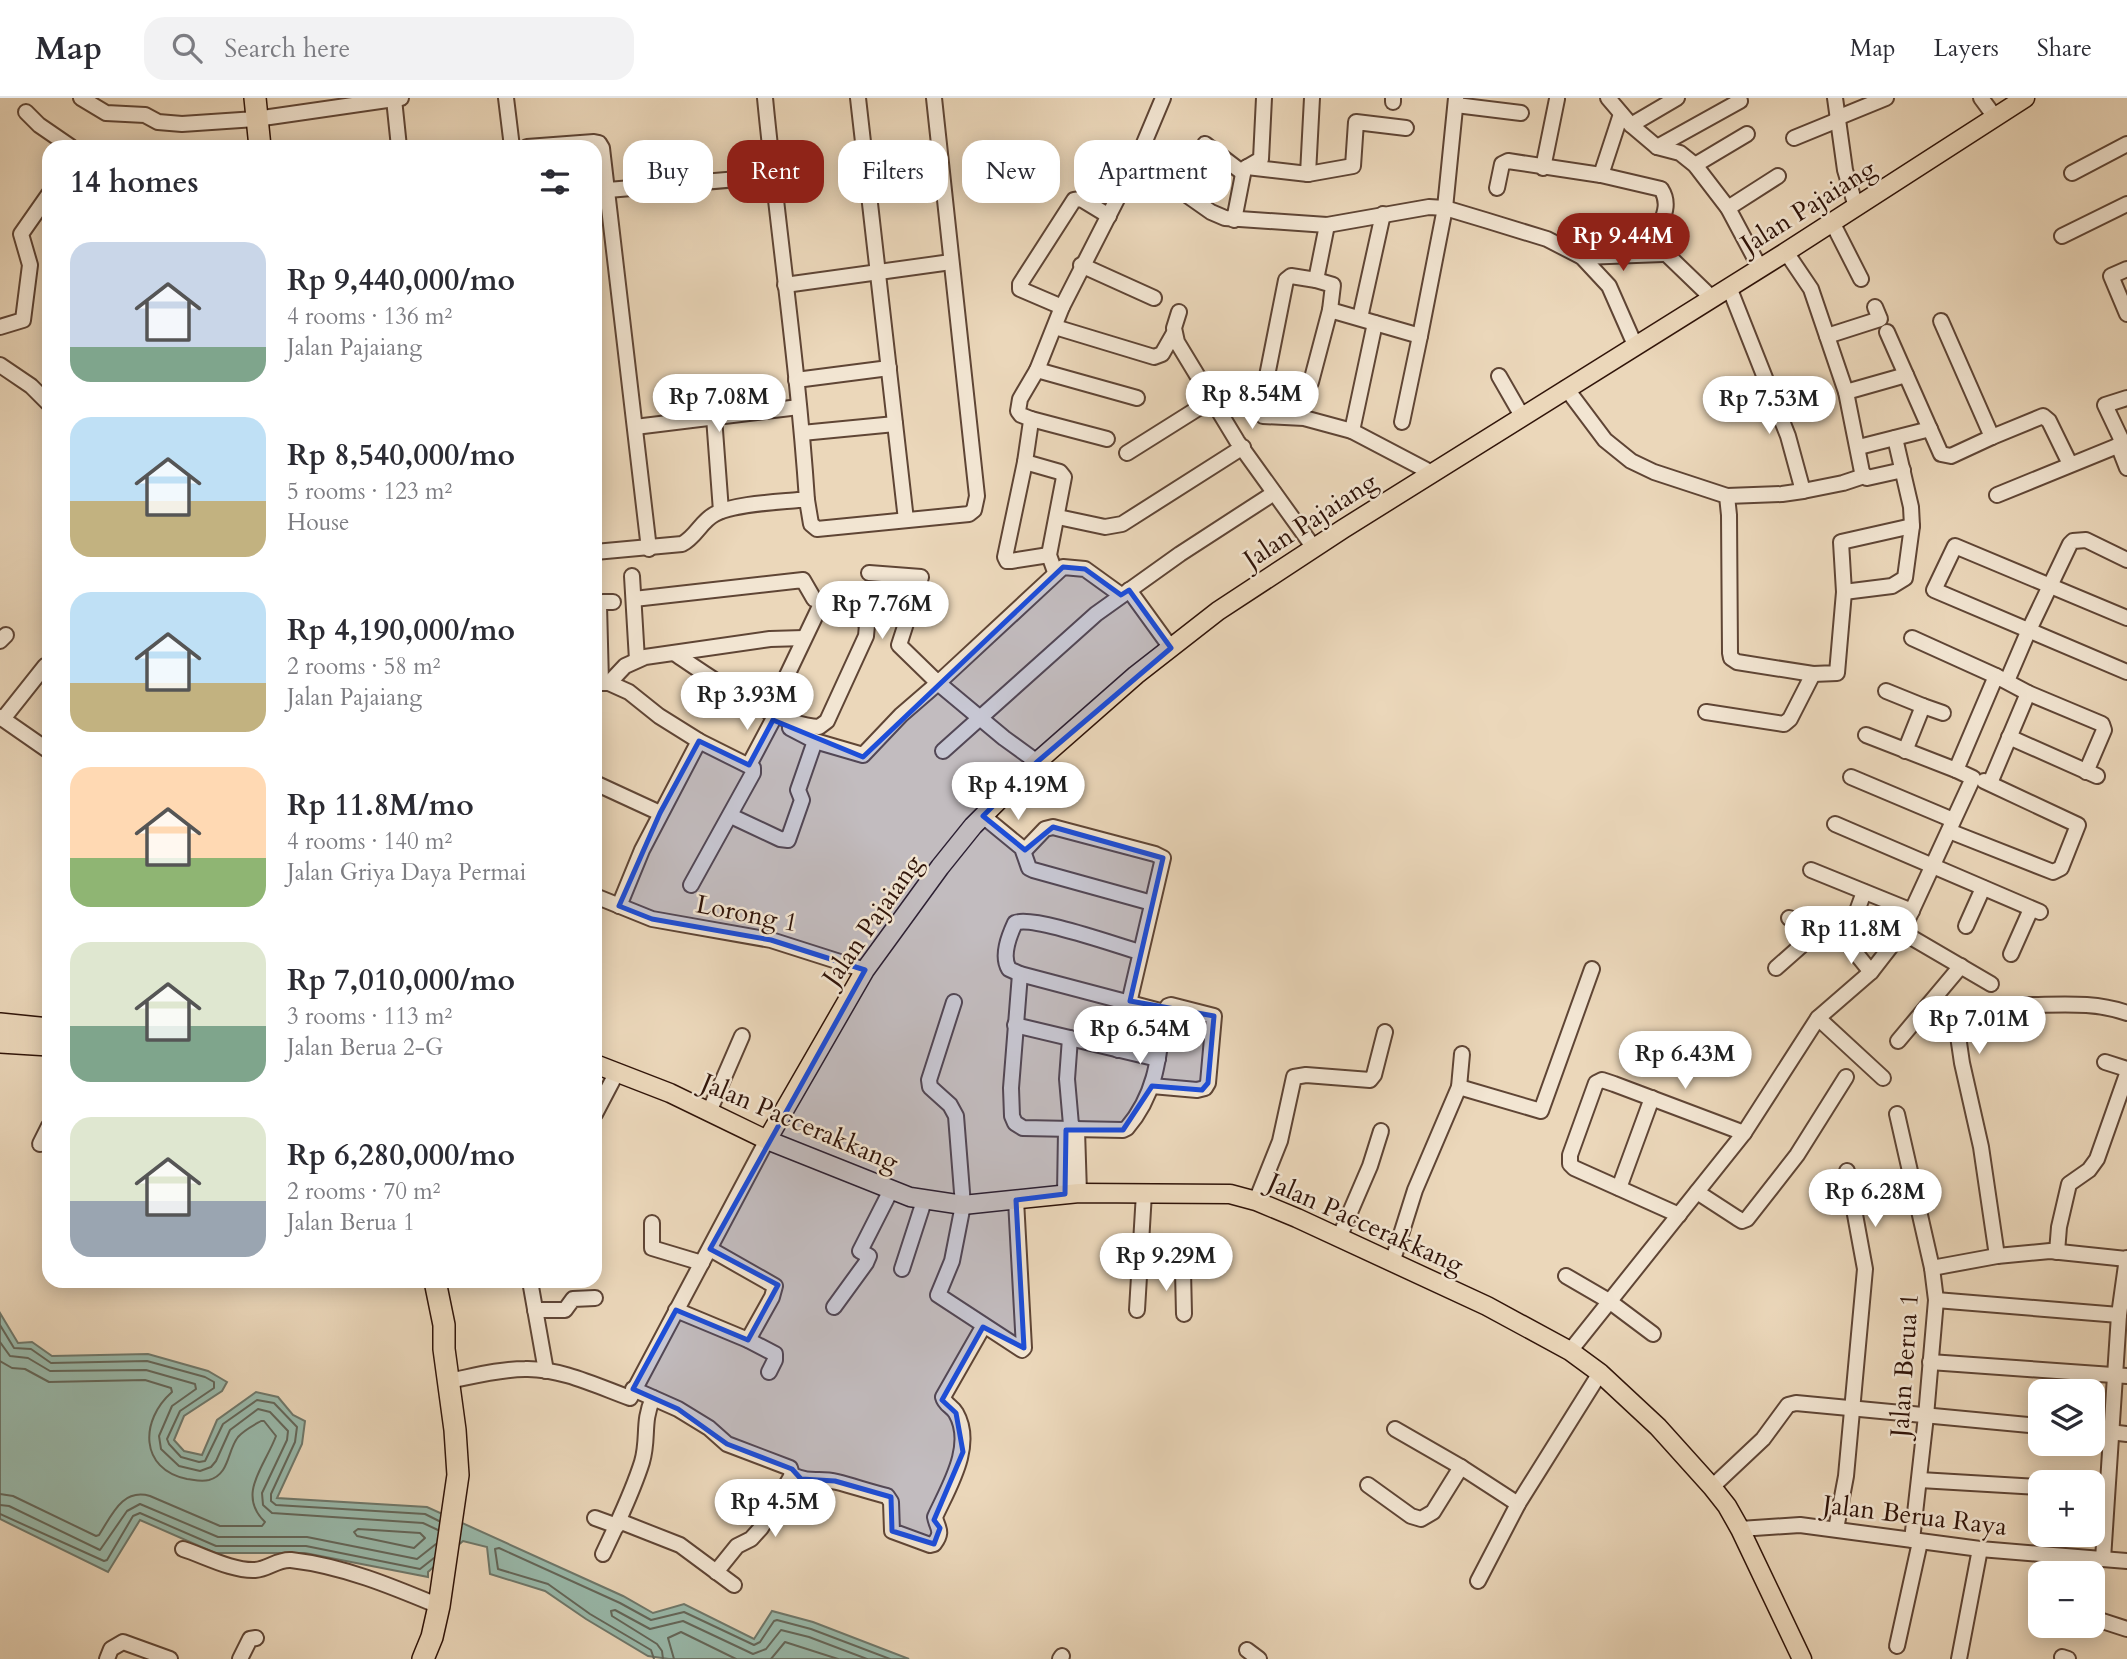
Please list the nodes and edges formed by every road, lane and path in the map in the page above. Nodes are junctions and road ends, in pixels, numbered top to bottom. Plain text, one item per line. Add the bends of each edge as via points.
1 (81, 98) edge
2 (401, 98) edge
3 (506, 98) edge
4 (765, 98) edge
5 (858, 98) edge
6 (934, 98) edge
7 (1163, 98) edge
8 (1264, 98) edge
9 (1312, 98) edge
10 (1608, 98) edge
11 (1676, 98) edge
12 (1835, 98) edge
13 (1886, 98) edge
14 (1980, 98) edge
15 (2025, 98) edge
16 (394, 99) edge
17 (1557, 99) edge
18 (1740, 101) dead end
19 (1456, 102) edge
20 (255, 108) edge
21 (26, 112) dead end
22 (1521, 113) dead end
23 (1621, 114) junction
24 (1995, 117) junction
25 (1838, 119) junction
26 (1632, 125) junction
27 (1406, 128) dead end
28 (1747, 134) dead end
29 (1794, 138) dead end
30 (61, 140) edge
31 (259, 140) edge
32 (398, 140) edge
33 (511, 140) edge
34 (770, 140) edge
35 (1145, 140) edge
36 (2127, 144) edge
37 (1657, 147) junction
38 (602, 148) edge
39 (1231, 161) edge
40 (1695, 165) junction
41 (1543, 168) junction
42 (1245, 170) junction
43 (2072, 173) dead end
44 (1308, 174) junction
45 (1601, 175) junction
46 (1778, 176) dead end
47 (727, 180) edge
48 (1497, 188) dead end
49 (608, 190) junction
50 (777, 203) edge
51 (1116, 203) edge
52 (1197, 203) edge
53 (42, 204) edge
54 (2127, 204) edge
55 (1856, 207) junction
56 (1445, 208) junction
57 (1728, 208) junction
58 (1383, 214) junction
59 (1109, 216) junction
60 (1234, 220) junction
61 (1832, 222) junction
62 (1327, 225) junction
63 (2062, 236) dead end
64 (1786, 252) junction
65 (1663, 254) junction
66 (1582, 257) junction
67 (951, 262) junction
68 (1081, 265) junction
69 (1760, 268) junction
70 (2127, 269) edge
71 (878, 274) junction
72 (1861, 279) dead end
73 (1316, 280) junction
74 (785, 285) junction
75 (1729, 287) junction
76 (1154, 298) dead end
77 (1712, 298) junction
78 (1062, 307) junction
79 (1875, 307) dead end
80 (1330, 310) junction
81 (1179, 312) dead end
82 (2127, 314) edge
83 (1360, 318) junction
84 (1941, 321) dead end
85 (1375, 323) junction
86 (0, 327) edge
87 (1055, 327) junction
88 (1887, 332) dead end
89 (1174, 334) junction
90 (1420, 336) junction
91 (1827, 336) junction
92 (1635, 345) junction
93 (0, 365) edge
94 (889, 368) junction
95 (1037, 370) junction
96 (1906, 375) junction
97 (1499, 376) dead end
98 (796, 380) junction
99 (1265, 387) junction
100 (1566, 388) junction
101 (1846, 392) junction
102 (42, 396) edge
103 (1138, 398) dead end
104 (2127, 398) edge
105 (1212, 400) junction
106 (799, 407) junction
107 (1263, 416) dead end
108 (1522, 416) junction
109 (714, 417) junction
110 (1031, 419) junction
111 (1402, 422) dead end
112 (895, 424) junction
113 (635, 427) junction
114 (1930, 429) junction
115 (1352, 431) junction
116 (802, 433) junction
117 (1992, 437) junction
118 (1895, 438) junction
119 (1107, 439) dead end
120 (2123, 443) edge
121 (1243, 447) junction
122 (1859, 447) junction
123 (1127, 453) dead end
124 (1025, 462) junction
125 (2070, 464) junction
126 (2127, 468) edge
127 (1903, 471) junction
128 (1432, 473) junction
129 (1864, 476) junction
130 (1803, 491) junction
131 (1275, 493) junction
132 (1997, 495) dead end
133 (1727, 496) junction
134 (807, 500) junction
135 (721, 511) junction
136 (1058, 517) junction
137 (906, 520) junction
138 (1912, 526) junction
139 (1314, 548) junction
140 (649, 549) junction
141 (602, 552) edge
142 (1049, 555) junction
143 (2127, 559) edge
144 (1055, 572) junction
145 (869, 573) dead end
146 (632, 576) dead end
147 (2049, 586) junction
148 (1125, 592) junction
149 (1844, 592) junction
150 (634, 599) junction
151 (613, 602) dead end
152 (822, 602) junction
153 (602, 603) edge
154 (2127, 618) edge
155 (2028, 632) junction
156 (804, 638) junction
157 (1912, 638) dead end
158 (1171, 648) junction
159 (674, 653) junction
160 (637, 660) junction
161 (42, 670) edge
162 (2127, 672) edge
163 (1812, 674) junction
164 (2002, 678) junction
165 (602, 683) edge
166 (938, 683) junction
167 (1886, 691) dead end
168 (2028, 693) junction
169 (1923, 706) junction
170 (1706, 712) dead end
171 (1943, 713) dead end
172 (773, 715) junction
173 (2, 718) edge
174 (981, 719) junction
175 (1866, 735) dead end
176 (2009, 737) junction
177 (699, 741) junction
178 (816, 741) junction
179 (42, 746) edge
180 (943, 751) dead end
181 (1905, 751) junction
182 (1037, 762) junction
183 (751, 769) junction
184 (1956, 770) junction
185 (1851, 777) dead end
186 (1973, 778) junction
187 (1990, 783) junction
188 (602, 786) edge
189 (660, 813) junction
190 (731, 816) junction
191 (983, 816) junction
192 (1835, 824) dead end
193 (1951, 826) junction
194 (1024, 851) junction
195 (1932, 865) junction
196 (1811, 870) dead end
197 (691, 885) dead end
198 (1983, 888) junction
199 (1864, 892) junction
200 (602, 899) edge
201 (1152, 903) junction
202 (619, 906) junction
203 (1912, 911) junction
204 (1789, 918) dead end
205 (1965, 926) dead end
206 (1819, 930) junction
207 (1902, 932) junction
208 (1846, 941) junction
209 (1140, 952) junction
210 (2011, 954) dead end
211 (1961, 966) junction
212 (1776, 968) dead end
213 (865, 970) junction
214 (1592, 970) dead end
215 (1871, 972) junction
216 (1020, 974) junction
217 (1991, 984) dead end
218 (1130, 1001) junction
219 (954, 1002) dead end
220 (2024, 1005) dead end
221 (1164, 1012) junction
222 (2127, 1013) edge
223 (1818, 1018) junction
224 (0, 1024) edge
225 (1015, 1025) junction
226 (42, 1028) edge
227 (1957, 1029) dead end
228 (1385, 1032) dead end
229 (742, 1036) dead end
230 (1070, 1038) junction
231 (1898, 1041) dead end
232 (0, 1042) edge
233 (42, 1045) edge
234 (1118, 1050) junction
235 (1462, 1054) dead end
236 (1158, 1059) junction
237 (2105, 1062) dead end
238 (602, 1067) edge
239 (2127, 1071) edge
240 (617, 1072) junction
241 (1846, 1077) dead end
242 (1883, 1078) dead end
243 (1152, 1086) junction
244 (1459, 1087) junction
245 (1652, 1097) junction
246 (602, 1101) edge
247 (709, 1112) junction
248 (1897, 1114) dead end
249 (1071, 1128) junction
250 (1381, 1131) dead end
251 (1744, 1133) junction
252 (42, 1140) edge
253 (767, 1140) junction
254 (40, 1144) dead end
255 (1847, 1171) dead end
256 (1619, 1188) junction
257 (891, 1190) junction
258 (1697, 1192) junction
259 (1144, 1193) junction
260 (1072, 1194) junction
261 (1016, 1200) junction
262 (924, 1201) junction
263 (1256, 1201) junction
264 (963, 1205) junction
265 (1679, 1215) junction
266 (652, 1223) dead end
267 (1339, 1238) junction
268 (710, 1249) junction
269 (2057, 1252) junction
270 (1997, 1256) junction
271 (2127, 1259) edge
272 (702, 1263) junction
273 (1392, 1263) junction
274 (1932, 1268) junction
275 (901, 1269) dead end
276 (1139, 1269) junction
277 (1566, 1276) dead end
278 (423, 1288) edge
279 (436, 1288) edge
280 (531, 1288) edge
281 (595, 1298) dead end
282 (1936, 1300) junction
283 (1609, 1301) junction
284 (834, 1307) dead end
285 (535, 1310) junction
286 (677, 1310) junction
287 (1137, 1310) dead end
288 (1184, 1314) dead end
289 (2119, 1315) junction
290 (983, 1326) junction
291 (1653, 1334) dead end
292 (748, 1340) junction
293 (444, 1349) junction
294 (1570, 1351) junction
295 (1930, 1362) junction
296 (546, 1371) junction
297 (769, 1372) dead end
298 (1600, 1374) junction
299 (2121, 1376) edge
300 (449, 1381) junction
301 (633, 1389) junction
302 (653, 1398) junction
303 (1853, 1408) junction
304 (1926, 1416) junction
305 (2028, 1425) edge
306 (1395, 1429) dead end
307 (2105, 1431) edge
308 (2111, 1432) junction
309 (2127, 1434) edge
310 (1461, 1467) junction
311 (2104, 1470) edge
312 (792, 1475) junction
313 (1920, 1479) junction
314 (1368, 1485) dead end
315 (2028, 1486) edge
316 (1712, 1487) junction
317 (1518, 1504) junction
318 (595, 1518) dead end
319 (618, 1524) junction
320 (1740, 1529) junction
321 (1836, 1529) junction
322 (1916, 1541) junction
323 (2102, 1547) edge
324 (183, 1549) dead end
325 (1980, 1549) junction
326 (603, 1554) dead end
327 (2103, 1559) junction
328 (2127, 1560) edge
329 (716, 1573) junction
330 (1478, 1581) dead end
331 (734, 1585) dead end
332 (439, 1606) junction
333 (2105, 1622) edge
334 (2127, 1629) edge
335 (256, 1638) dead end
336 (1897, 1646) dead end
337 (107, 1659) edge
338 (170, 1659) edge
339 (240, 1659) edge
340 (423, 1659) edge
341 (1802, 1659) edge
342 (1959, 1659) edge

1 - 20 street via 106,113 145,115 163,123 182,124
2 - 16 street
3 - 33 street
4 - 34 street
5 - 71 street
6 - 67 street
7 - 35 street
8 - 42 street via 1261,159
9 - 44 street
10 - 23 street
11 - 26 street
12 - 25 street
13 - 25 street
14 - 24 street
15 - 24 main road, Jalan Pajaiang
16 - 20 street
16 - 32 street
17 - 41 street
18 - 37 street
19 - 22 street
19 - 56 street
20 - 31 highway
21 - 30 street
23 - 26 street
23 - 45 street
24 - 55 main road, Jalan Pajaiang
25 - 29 street
25 - 55 street
26 - 37 street
27 - 44 street via 1356,122 1353,166
28 - 40 street
36 - 43 street
37 - 40 street via 1680,153
38 - 49 street
39 - 42 street
40 - 57 street
41 - 45 street
41 - 48 street via 1504,162
42 - 44 street
42 - 60 street
45 - 65 street via 1664,191 1665,216 1656,240
46 - 57 street
47 - 49 street
49 - 113 street
50 - 74 street
51 - 59 street
52 - 60 street
53 - 86 street via 21,234 30,265 23,320
54 - 63 street
55 - 61 main road, Jalan Pajaiang
56 - 58 street
56 - 66 street via 1546,239
56 - 90 street
57 - 69 street
58 - 62 street
58 - 83 street
59 - 68 street
59 - 78 street via 1082,199 1074,200 1020,284 1020,289
60 - 62 street
61 - 64 main road, Jalan Pajaiang
61 - 72 street
62 - 73 street
64 - 69 main road, Jalan Pajaiang
64 - 91 street via 1809,285
65 - 66 street
65 - 77 street
66 - 92 street via 1609,286
67 - 71 street
67 - 137 street via 976,504 969,514
68 - 76 street
68 - 78 street
69 - 75 main road, Jalan Pajaiang
70 - 82 street via 2111,276
71 - 74 street
71 - 94 street
73 - 80 street via 1333,285
73 - 99 street via 1291,276 1286,280
74 - 98 street
75 - 77 main road, Jalan Pajaiang
75 - 130 street via 1788,436
77 - 92 main road, Jalan Pajaiang
78 - 87 street
79 - 91 street via 1880,319
80 - 83 street
80 - 99 street via 1309,386 1301,390
81 - 89 street
83 - 85 street
84 - 117 street
85 - 90 street
85 - 115 street
87 - 89 street via 1154,357 1162,354
87 - 95 street
88 - 96 street
89 - 105 street
90 - 111 street
91 - 101 street
92 - 100 main road, Jalan Pajaiang
93 - 102 street
94 - 98 street
94 - 112 street
95 - 103 street
95 - 110 street via 1018,406 1021,415
96 - 101 street
96 - 114 street
97 - 108 street
98 - 106 street
99 - 105 street via 1232,387
100 - 108 main road, Jalan Pajaiang
100 - 133 street via 1605,440 1631,461
101 - 122 street
104 - 120 street via 2105,405
105 - 121 street
105 - 123 street
106 - 109 street
106 - 116 street
107 - 115 street via 1304,418
108 - 128 main road, Jalan Pajaiang
109 - 113 street
109 - 135 street
110 - 119 street
110 - 124 street
112 - 116 street
112 - 137 street
113 - 140 street
114 - 117 street via 1945,456
114 - 118 street
115 - 128 street
116 - 134 street
117 - 125 street via 2043,416
118 - 122 street
118 - 127 street
120 - 125 street
120 - 126 street
121 - 131 street
121 - 136 street via 1122,524 1105,527
122 - 129 street
124 - 136 street via 1063,474
124 - 142 street via 1005,557 1011,561
125 - 132 street
127 - 129 street
127 - 138 street
128 - 139 main road, Jalan Pajaiang
129 - 130 street
130 - 133 street
131 - 139 street
131 - 148 street
133 - 163 street via 1731,658
134 - 135 street
134 - 137 street via 814,529
135 - 140 street via 708,518 687,542
136 - 142 street
138 - 149 street via 1905,578 1892,586
138 - 149 street via 1841,542
139 - 158 main road, Jalan Pajaiang
140 - 141 street
142 - 144 street
143 - 147 street via 2086,540 2073,541
144 - 148 street via 1066,566 1085,569
144 - 166 street
145 - 166 street via 921,577 899,645
146 - 150 street
147 - 154 street
147 - 155 street
147 - 155 street via 1955,546 1938,581 1934,590
148 - 158 street
148 - 174 street
149 - 163 street via 1837,673
150 - 152 street via 803,580 811,596
150 - 160 street
151 - 153 street
152 - 156 street
152 - 172 street via 856,611 867,625 866,636 823,726
155 - 162 street
155 - 164 street
156 - 159 street
156 - 172 street
157 - 164 street
158 - 182 main road, Jalan Pajaiang
159 - 160 street
159 - 172 street
160 - 165 street
161 - 173 street
163 - 170 street via 1784,724
164 - 168 street
164 - 184 street
165 - 177 street via 629,692
166 - 174 street
166 - 178 street via 863,755
167 - 169 street
168 - 176 street
168 - 176 street via 2102,724 2091,774
169 - 171 street
169 - 181 street
172 - 178 street
172 - 183 street
173 - 179 street
174 - 180 street
174 - 182 street
175 - 181 street
176 - 187 street
177 - 183 street
177 - 189 street
178 - 190 street via 798,790 802,800 788,840
181 - 184 street
182 - 191 main road, Jalan Pajaiang
183 - 190 street
184 - 186 street
185 - 193 street
186 - 187 street
186 - 193 street
187 - 193 street via 2078,825 2061,869 2053,872
188 - 189 street
189 - 202 street
190 - 197 street
191 - 194 street
191 - 213 main road, Jalan Pajaiang
192 - 195 street
193 - 195 street
194 - 201 street via 1033,870
194 - 201 street via 1045,829 1053,827 1161,856
195 - 198 street
195 - 203 street
196 - 199 street
198 - 205 street
198 - 210 street via 2036,911
199 - 203 street
199 - 208 street
200 - 202 street, Lorong 1
201 - 209 street
202 - 213 street, Lorong 1 via 652,919 771,940
203 - 207 street
204 - 206 street
206 - 208 street
206 - 212 street
207 - 211 street
207 - 215 street
208 - 215 street
209 - 216 street via 1019,921 1012,930 1006,963
209 - 218 street
211 - 217 street
211 - 231 street
213 - 253 main road, Jalan Pajaiang
214 - 244 street via 1541,1111
215 - 223 street
216 - 218 street
216 - 225 street
218 - 221 street
218 - 234 street
219 - 264 street via 929,1080 956,1116
220 - 222 street via 2094,1005
221 - 236 street
221 - 243 street via 1171,1005 1216,1018 1208,1083 1202,1090
223 - 242 street
223 - 251 street
224 - 226 highway
225 - 230 street
225 - 249 street via 1011,1088 1015,1123 1023,1128
227 - 270 street
228 - 263 street via 1370,1080 1299,1075 1293,1080 1280,1141
229 - 247 street
230 - 234 street
230 - 249 street via 1066,1079
232 - 233 highway
234 - 236 street
235 - 244 street
236 - 243 street
237 - 239 street
238 - 240 main road, Jalan Paccerakkang
239 - 269 street via 2097,1159 2069,1184
240 - 246 street
240 - 247 main road, Jalan Paccerakkang
241 - 258 street via 1797,1155 1747,1219 1742,1221
243 - 249 street via 1124,1130
244 - 273 street via 1415,1190
245 - 251 street
245 - 256 street
245 - 256 street via 1599,1081 1570,1155 1574,1168
247 - 253 main road, Jalan Paccerakkang
248 - 274 street, Jalan Berua 1
249 - 260 street
250 - 267 street
251 - 258 street
252 - 254 street
253 - 257 main road, Jalan Paccerakkang
253 - 268 street
255 - 303 street via 1865,1269
256 - 265 street
257 - 262 main road, Jalan Paccerakkang
257 - 284 street via 860,1251 869,1256 866,1263
258 - 265 street
259 - 260 main road, Jalan Paccerakkang
259 - 263 main road, Jalan Paccerakkang via 1216,1193
259 - 276 street
260 - 261 main road, Jalan Paccerakkang
261 - 264 main road, Jalan Paccerakkang
261 - 290 street via 1024,1348
262 - 264 main road, Jalan Paccerakkang
262 - 275 street
263 - 267 main road, Jalan Paccerakkang
264 - 290 street via 952,1261 939,1295
265 - 283 street
266 - 272 street via 652,1248
267 - 273 main road, Jalan Paccerakkang
268 - 272 street
268 - 292 street via 775,1286
269 - 270 street
269 - 271 street
270 - 274 street
271 - 289 street
272 - 286 street
273 - 294 main road, Jalan Paccerakkang via 1487,1306
274 - 282 street, Jalan Berua 1
276 - 287 street
276 - 288 street via 1183,1271
277 - 283 street
278 - 293 highway via 432,1327
279 - 293 highway
280 - 285 street
281 - 285 street via 573,1299 565,1310
282 - 289 street
282 - 295 street, Jalan Berua 1
283 - 291 street
283 - 294 street
285 - 296 street
286 - 292 street
286 - 301 street
289 - 299 street
290 - 312 street via 943,1397 956,1413 962,1452 935,1517 940,1528 934,1544 892,1531 887,1496
292 - 297 street via 775,1354
293 - 300 highway
294 - 298 main road, Jalan Paccerakkang
295 - 299 street
295 - 304 street, Jalan Berua 1
296 - 300 street via 512,1369
296 - 301 street via 630,1398
298 - 316 main road, Jalan Paccerakkang via 1658,1427
298 - 317 street
299 - 308 street
300 - 332 highway via 458,1475
301 - 302 street
302 - 312 street via 709,1428 727,1444 790,1468
302 - 319 street via 646,1418 643,1460
303 - 304 street
303 - 316 street via 1788,1405 1763,1438
303 - 321 street
304 - 305 street
304 - 313 street, Jalan Berua 1
306 - 310 street
307 - 308 street
308 - 309 street
308 - 311 street
310 - 314 street via 1433,1512 1421,1520
310 - 317 street
312 - 329 street via 761,1528 737,1546
313 - 315 street
313 - 322 street, Jalan Berua 1
316 - 320 main road, Jalan Paccerakkang
317 - 330 street
318 - 319 street
319 - 326 street
319 - 329 street via 680,1545
320 - 321 street, Jalan Berua Raya via 1785,1525
320 - 341 main road, Jalan Paccerakkang
321 - 322 street, Jalan Berua Raya
322 - 325 street, Jalan Berua Raya
322 - 336 street, Jalan Berua 1
323 - 327 street
324 - 332 street via 251,1570 281,1560 324,1565 371,1578
325 - 327 street, Jalan Berua Raya
325 - 342 street
327 - 328 street, Jalan Berua Raya
329 - 331 street
332 - 340 highway
333 - 334 street
335 - 339 street via 250,1639
337 - 338 street via 111,1649 123,1642

